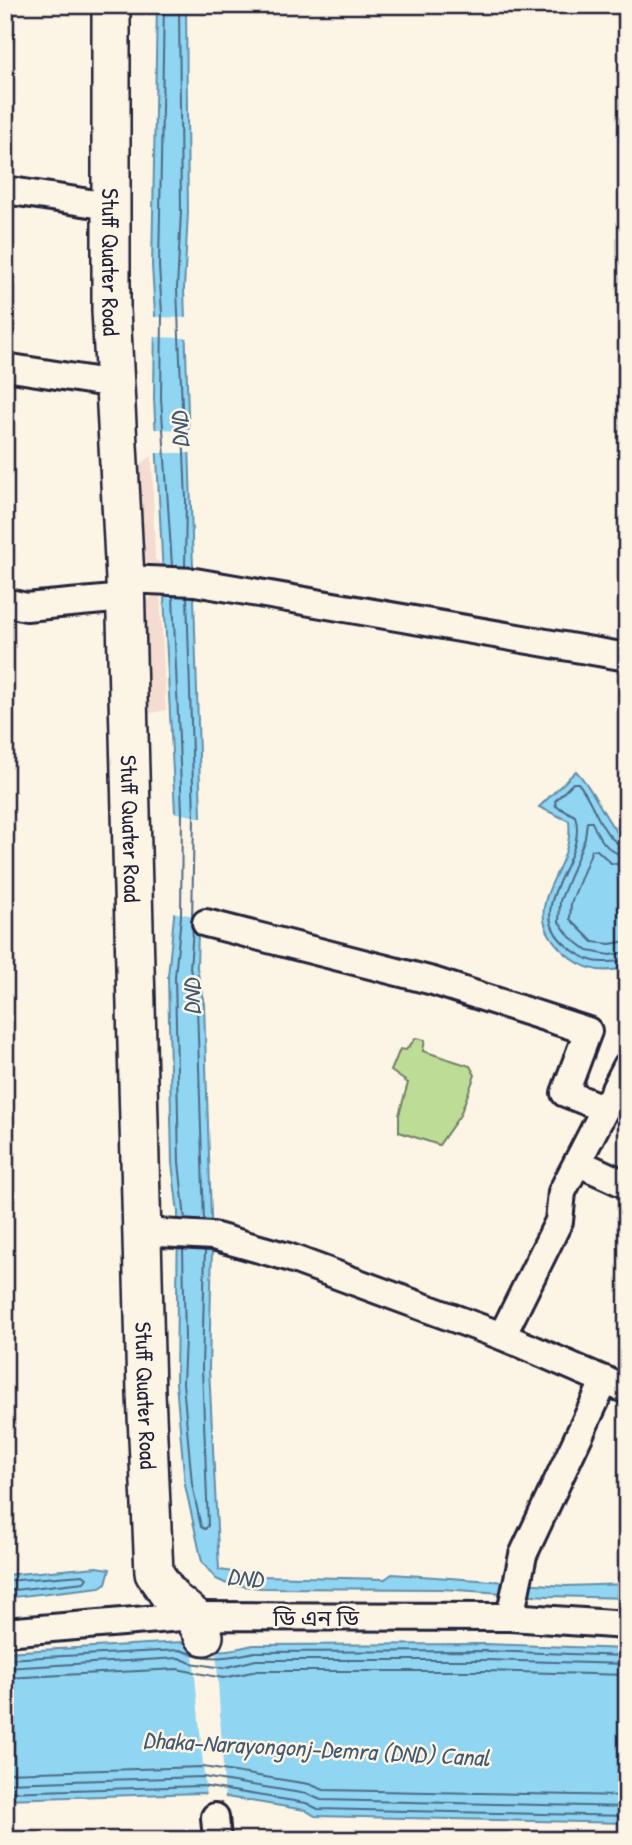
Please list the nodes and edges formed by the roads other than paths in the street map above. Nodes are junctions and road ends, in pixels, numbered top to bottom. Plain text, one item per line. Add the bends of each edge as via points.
1 (111, 5) edge
2 (5, 190) edge
3 (109, 206) junction
4 (5, 368) edge
5 (114, 384) junction
6 (125, 588) junction
7 (5, 602) edge
8 (627, 657) edge
9 (206, 923) dead end
10 (627, 1066) edge
11 (605, 1109) junction
12 (579, 1163) junction
13 (627, 1185) edge
14 (158, 1233) junction
15 (502, 1336) junction
16 (616, 1385) edge
17 (514, 1598) junction
18 (627, 1625) edge
19 (198, 1626) junction
20 (5, 1632) edge

1 - 3 street, Stuff Quater Road
2 - 3 street
3 - 5 street, Stuff Quater Road
4 - 5 street
5 - 6 street, Stuff Quater Road
6 - 7 street via 26,607
6 - 8 street via 163,579 195,582
6 - 14 street, Stuff Quater Road
9 - 11 street via 433,981 588,1031 565,1093
10 - 11 street
11 - 12 street
12 - 13 street
12 - 15 street via 562,1192 559,1221
14 - 15 street via 213,1236 288,1257
14 - 19 street, Stuff Quater Road via 155,1573
15 - 16 street
16 - 17 street via 523,1555
17 - 18 street, ডি এন ডি
17 - 19 street, ডি এন ডি
19 - 20 street, ডি এন ডি

